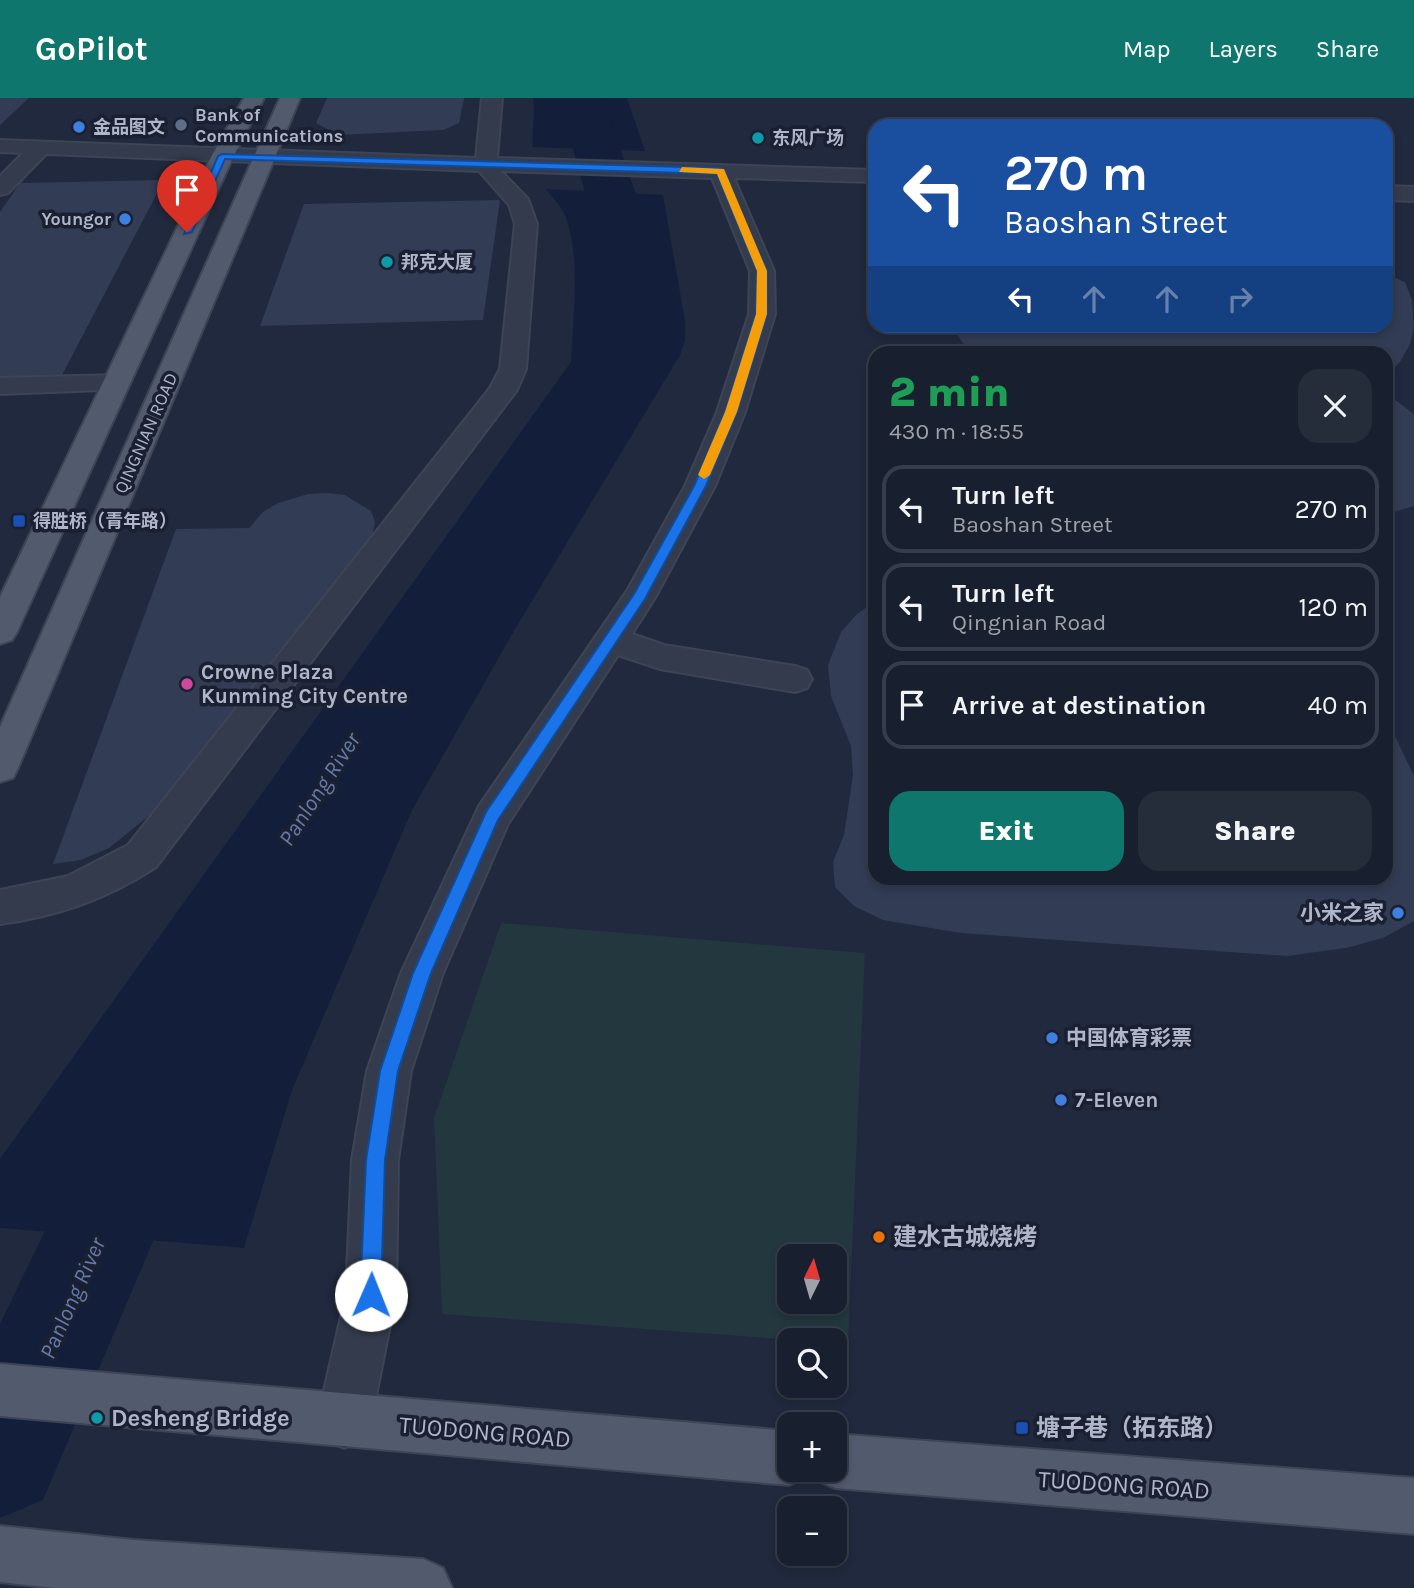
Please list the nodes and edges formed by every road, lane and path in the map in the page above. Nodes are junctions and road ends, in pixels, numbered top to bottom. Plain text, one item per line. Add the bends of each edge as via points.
1 (254, 98) edge
2 (290, 98) edge
3 (492, 98) edge
4 (36, 139) junction
5 (7, 147) edge
6 (222, 156) junction
7 (262, 158) junction
8 (496, 163) junction
9 (720, 171) junction
10 (868, 176) edge
11 (0, 188) edge
12 (1393, 193) edge
13 (1414, 194) edge
14 (0, 386) edge
15 (113, 391) junction
16 (0, 407) edge
17 (0, 632) edge
18 (611, 639) junction
19 (795, 679) dead end
20 (0, 768) edge
21 (0, 907) edge
22 (0, 1390) edge
23 (344, 1421) junction
24 (777, 1457) edge
25 (847, 1462) edge
26 (1414, 1506) edge
27 (0, 1554) edge
28 (314, 1584) edge
29 (424, 1588) edge

1 - 6 main road
2 - 7 main road, QINGNIAN ROAD
3 - 8 street
4 - 5 street
4 - 6 street
4 - 11 street
6 - 7 street
6 - 15 main road
7 - 8 street
7 - 20 main road, QINGNIAN ROAD
8 - 9 street
8 - 21 street via 489,173 519,199 525,211 513,369 503,390 142,856 100,883 47,901
9 - 10 street
9 - 18 street via 762,271 762,314 731,412 700,486
12 - 13 street
14 - 15 street
15 - 16 street
15 - 17 main road
18 - 19 street via 660,657
18 - 23 street via 492,817 422,973 389,1071 375,1160 371,1295
22 - 23 main road, TUODONG ROAD
23 - 24 main road, TUODONG ROAD
25 - 26 main road, TUODONG ROAD
27 - 28 main road
28 - 29 main road

